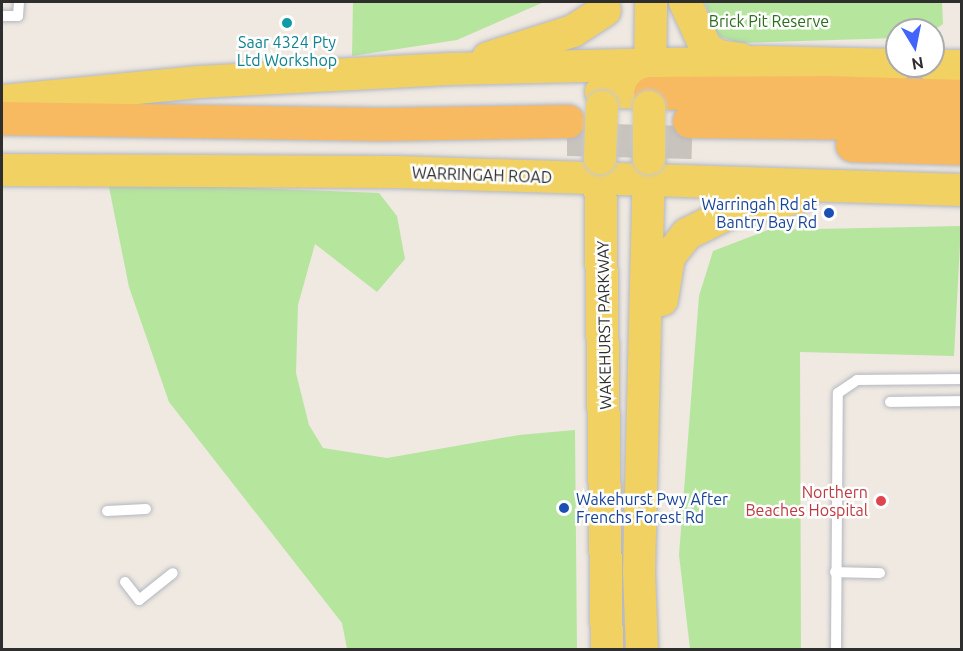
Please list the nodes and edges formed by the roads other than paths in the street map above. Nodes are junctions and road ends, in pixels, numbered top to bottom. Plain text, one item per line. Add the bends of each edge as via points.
1 (19, 2) edge
2 (651, 2) edge
3 (685, 2) edge
4 (605, 6) edge
5 (2, 16) edge
6 (761, 62) junction
7 (885, 65) edge
8 (945, 66) edge
9 (962, 66) edge
10 (449, 69) junction
11 (602, 89) junction
12 (650, 89) junction
13 (962, 96) edge
14 (2, 101) edge
15 (2, 118) edge
16 (962, 124) edge
17 (2, 138) edge
18 (962, 147) edge
19 (600, 168) junction
20 (648, 169) junction
21 (2, 170) edge
22 (830, 186) junction
23 (962, 190) edge
24 (643, 369) junction
25 (962, 380) edge
26 (962, 401) edge
27 (890, 402) dead end
28 (146, 509) dead end
29 (107, 511) dead end
30 (835, 572) junction
31 (173, 573) dead end
32 (880, 573) dead end
33 (125, 582) dead end
34 (607, 650) edge
35 (642, 650) edge
36 (836, 650) edge

1 - 5 lane via 18,16
2 - 12 main road
3 - 6 main road via 698,35 713,54
4 - 10 main road via 573,31
4 - 11 main road, WAKEHURST PARKWAY
6 - 7 main road
6 - 12 main road
8 - 9 main road
10 - 11 main road
10 - 14 main road via 199,82
11 - 12 main road
11 - 19 main road, WAKEHURST PARKWAY, bridge
12 - 13 highway
12 - 20 main road, bridge
15 - 17 highway, WARRINGAH ROAD via 568,130
16 - 18 highway via 691,132
19 - 20 main road, WARRINGAH ROAD
19 - 21 main road, WARRINGAH ROAD via 397,172
19 - 34 main road, WAKEHURST PARKWAY
20 - 22 main road, WARRINGAH ROAD
20 - 24 main road
22 - 23 main road, WARRINGAH ROAD
22 - 24 main road via 808,196 729,213 681,238 666,264 660,336
24 - 35 main road via 639,572
25 - 30 lane via 857,380 838,393
26 - 27 lane
28 - 29 lane
30 - 32 lane
30 - 36 lane
31 - 33 lane via 139,600

